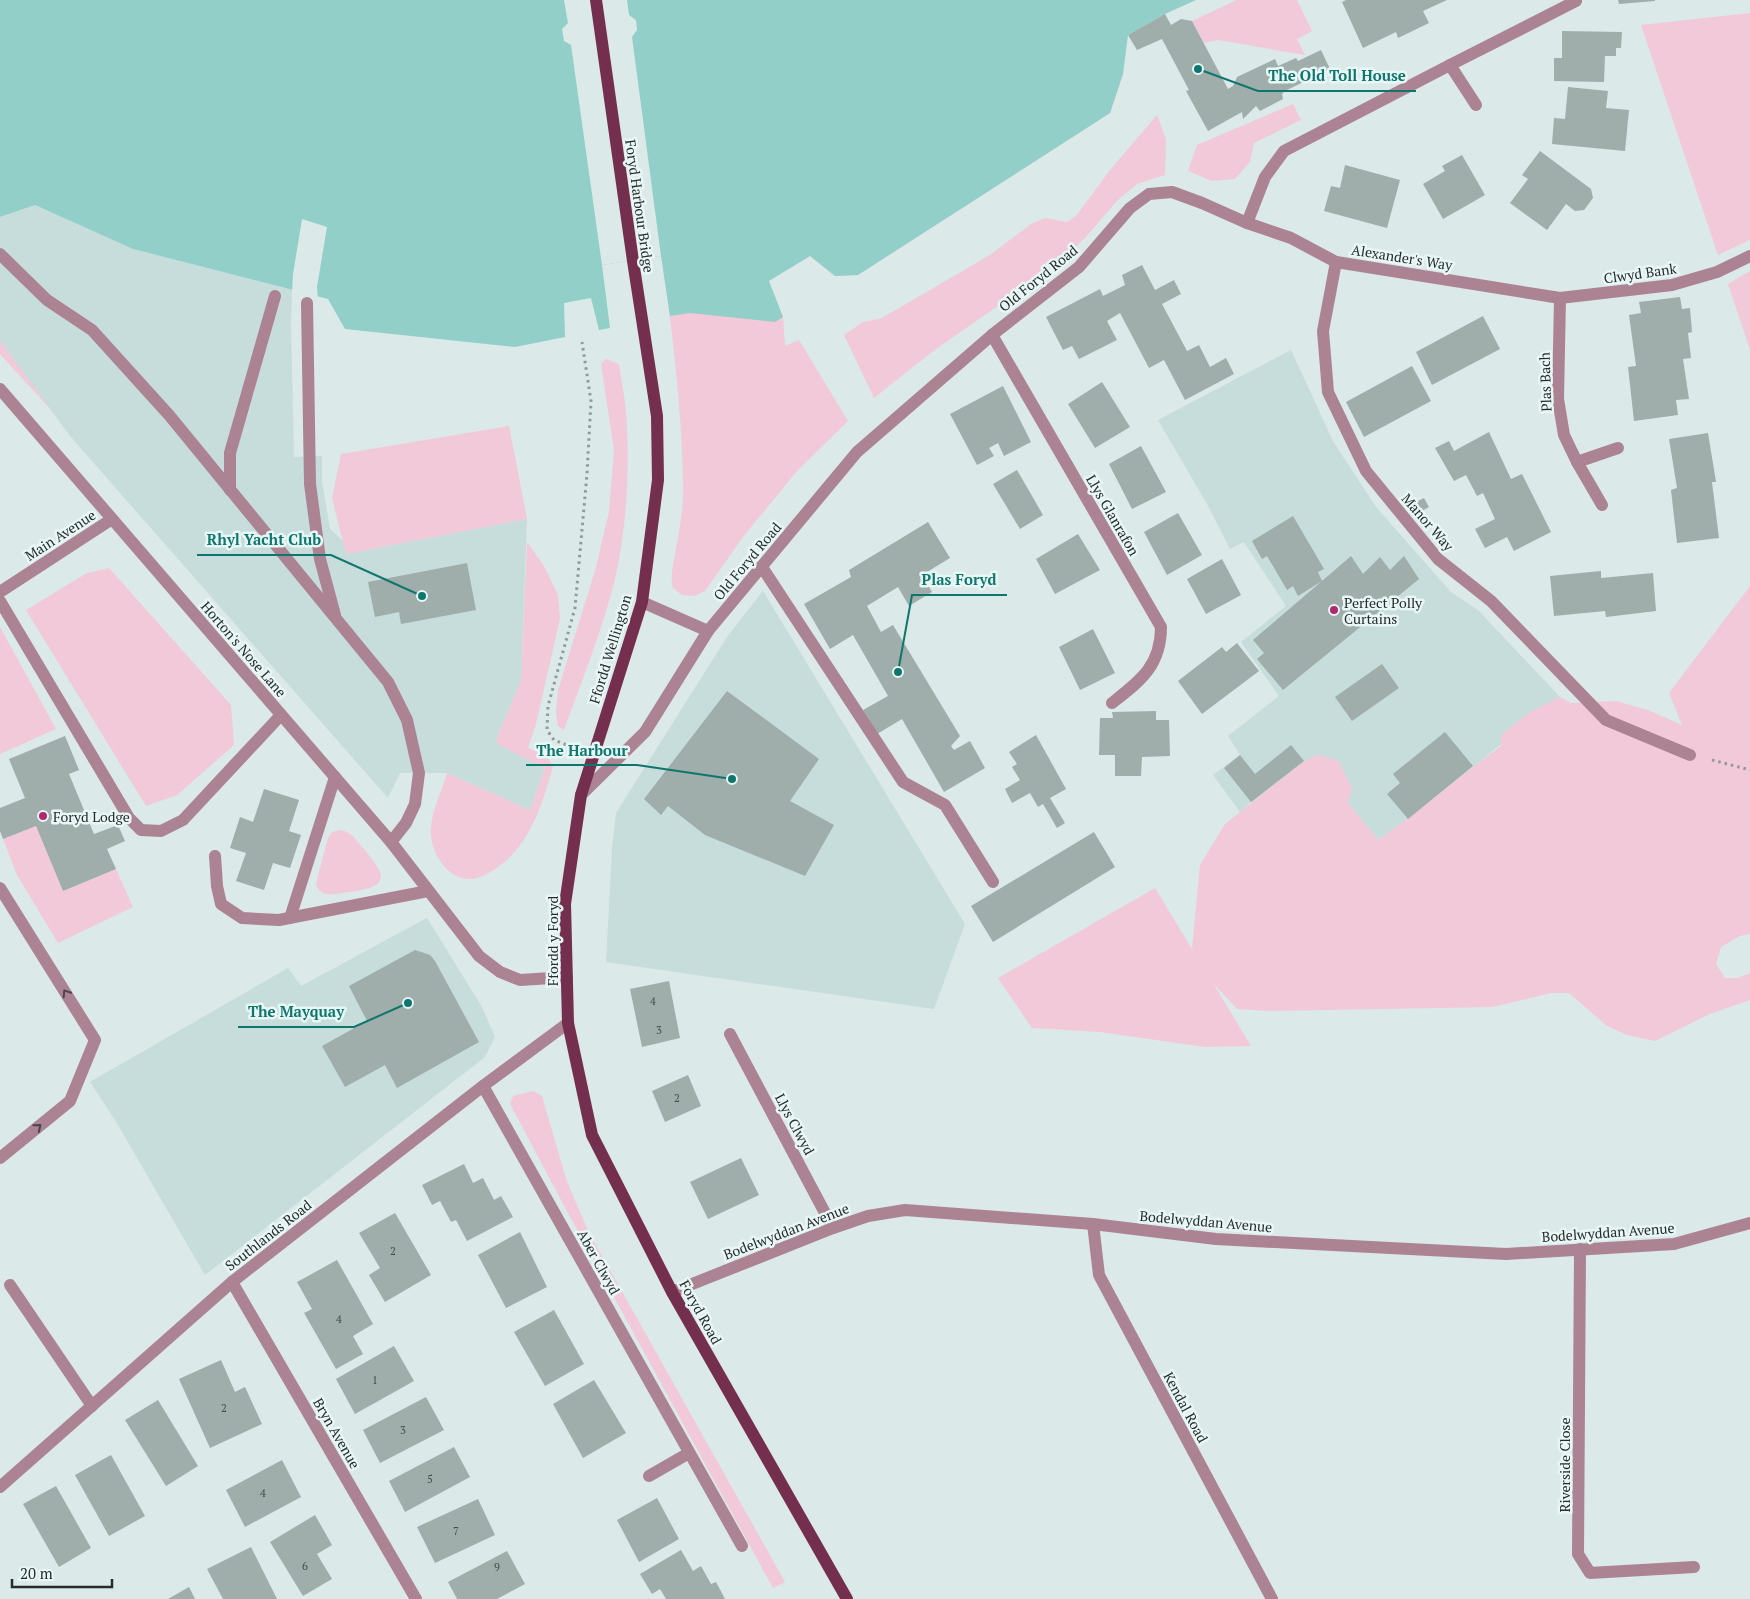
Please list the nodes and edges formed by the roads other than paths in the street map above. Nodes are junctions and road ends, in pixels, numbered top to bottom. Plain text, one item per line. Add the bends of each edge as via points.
1 (596, 0) edge
2 (1576, 2) dead end
3 (1450, 65) junction
4 (1476, 105) dead end
5 (1247, 223) junction
6 (0, 254) edge
7 (1750, 256) edge
8 (1336, 262) junction
9 (275, 296) dead end
10 (1560, 298) junction
11 (307, 303) dead end
12 (992, 335) junction
13 (0, 389) edge
14 (657, 416) joint
15 (1618, 448) dead end
16 (1577, 462) junction
17 (230, 490) junction
18 (1602, 505) dead end
19 (112, 519) junction
20 (762, 567) junction
21 (0, 592) edge
22 (0, 600) edge
23 (642, 602) junction
24 (336, 620) junction
25 (708, 631) junction
26 (1112, 703) dead end
27 (281, 715) junction
28 (1690, 755) road end
29 (335, 777) junction
30 (581, 795) junction
31 (391, 842) junction
32 (215, 856) dead end
33 (571, 858) joint
34 (993, 882) dead end
35 (0, 888) edge
36 (428, 891) junction
37 (290, 918) junction
38 (567, 977) junction
39 (568, 1023) junction
40 (730, 1034) dead end
41 (483, 1086) junction
42 (0, 1158) edge
43 (1750, 1223) edge
44 (1093, 1224) junction
45 (833, 1228) junction
46 (1580, 1249) junction
47 (232, 1282) junction
48 (10, 1285) dead end
49 (672, 1292) junction
50 (92, 1406) junction
51 (690, 1453) junction
52 (649, 1476) dead end
53 (0, 1487) edge
54 (742, 1546) dead end
55 (1694, 1566) dead end
56 (413, 1598) edge
57 (847, 1599) edge
58 (1272, 1599) edge

1 - 14 main road, Foryd Harbour Bridge
2 - 3 street
3 - 4 street
3 - 5 street via 1284,151 1265,177
5 - 8 street, Alexander's Way via 1291,238
5 - 12 street, Old Foryd Road via 1172,192 1149,194 1130,208 1079,267
6 - 17 street via 47,300 92,330 169,415
7 - 10 street, Clwyd Bank via 1717,272 1672,286
8 - 10 street, Alexander's Way
8 - 28 street, Manor Way via 1323,331 1328,392 1366,471 1438,559 1491,601 1606,720
9 - 17 street via 230,453
10 - 16 street, Plas Bach via 1558,399 1564,435
11 - 24 street via 310,484 320,559
12 - 20 street, Old Foryd Road via 857,452
12 - 26 street, Llys Glanrafon via 1160,627 1161,641 1154,662 1139,681
13 - 19 street, Horton's Nose Lane
14 - 23 main road, Ffordd Wellington via 658,480
15 - 16 street
16 - 18 street, Plas Bach
17 - 24 street
19 - 21 street, Main Avenue
19 - 27 street, Horton's Nose Lane
20 - 25 street, Old Foryd Road
20 - 34 street via 903,782 945,805
22 - 27 street via 129,818 142,830 161,831 184,820
23 - 25 street
23 - 30 main road, Ffordd Wellington
24 - 31 street via 388,682 407,720 419,773 415,804 406,823
25 - 30 street, Old Foryd Road via 645,732
27 - 29 street, Horton's Nose Lane
29 - 31 street, Horton's Nose Lane
29 - 37 street
30 - 33 main road, Ffordd Wellington
31 - 36 street, Horton's Nose Lane
32 - 37 street via 221,904 242,918
33 - 38 main road, Ffordd y Foryd via 565,904
42 -> 35 street via 70,1101 95,1040
36 - 37 street
36 - 38 street, Horton's Nose Lane via 479,956 500,972 520,980
38 - 39 main road, Ffordd y Foryd
39 - 41 street, Southlands Road
39 - 49 main road, Foryd Road via 592,1135
40 - 45 street, Llys Clwyd
41 - 47 street, Southlands Road
41 - 51 street, Aber Clwyd
43 - 46 street, Bodelwyddan Avenue via 1674,1244
44 - 45 street, Bodelwyddan Avenue via 905,1210 868,1216
44 - 46 street, Bodelwyddan Avenue via 1216,1239 1438,1251 1506,1254
44 - 58 street, Kendal Road via 1098,1275
45 - 49 street, Bodelwyddan Avenue
46 - 55 street, Riverside Close via 1578,1554 1590,1574
47 - 50 street, Southlands Road
47 - 56 street, Bryn Avenue
48 - 50 street
49 - 57 main road, Foryd Road
50 - 53 street, Southlands Road
51 - 52 street
51 - 54 street, Aber Clwyd

